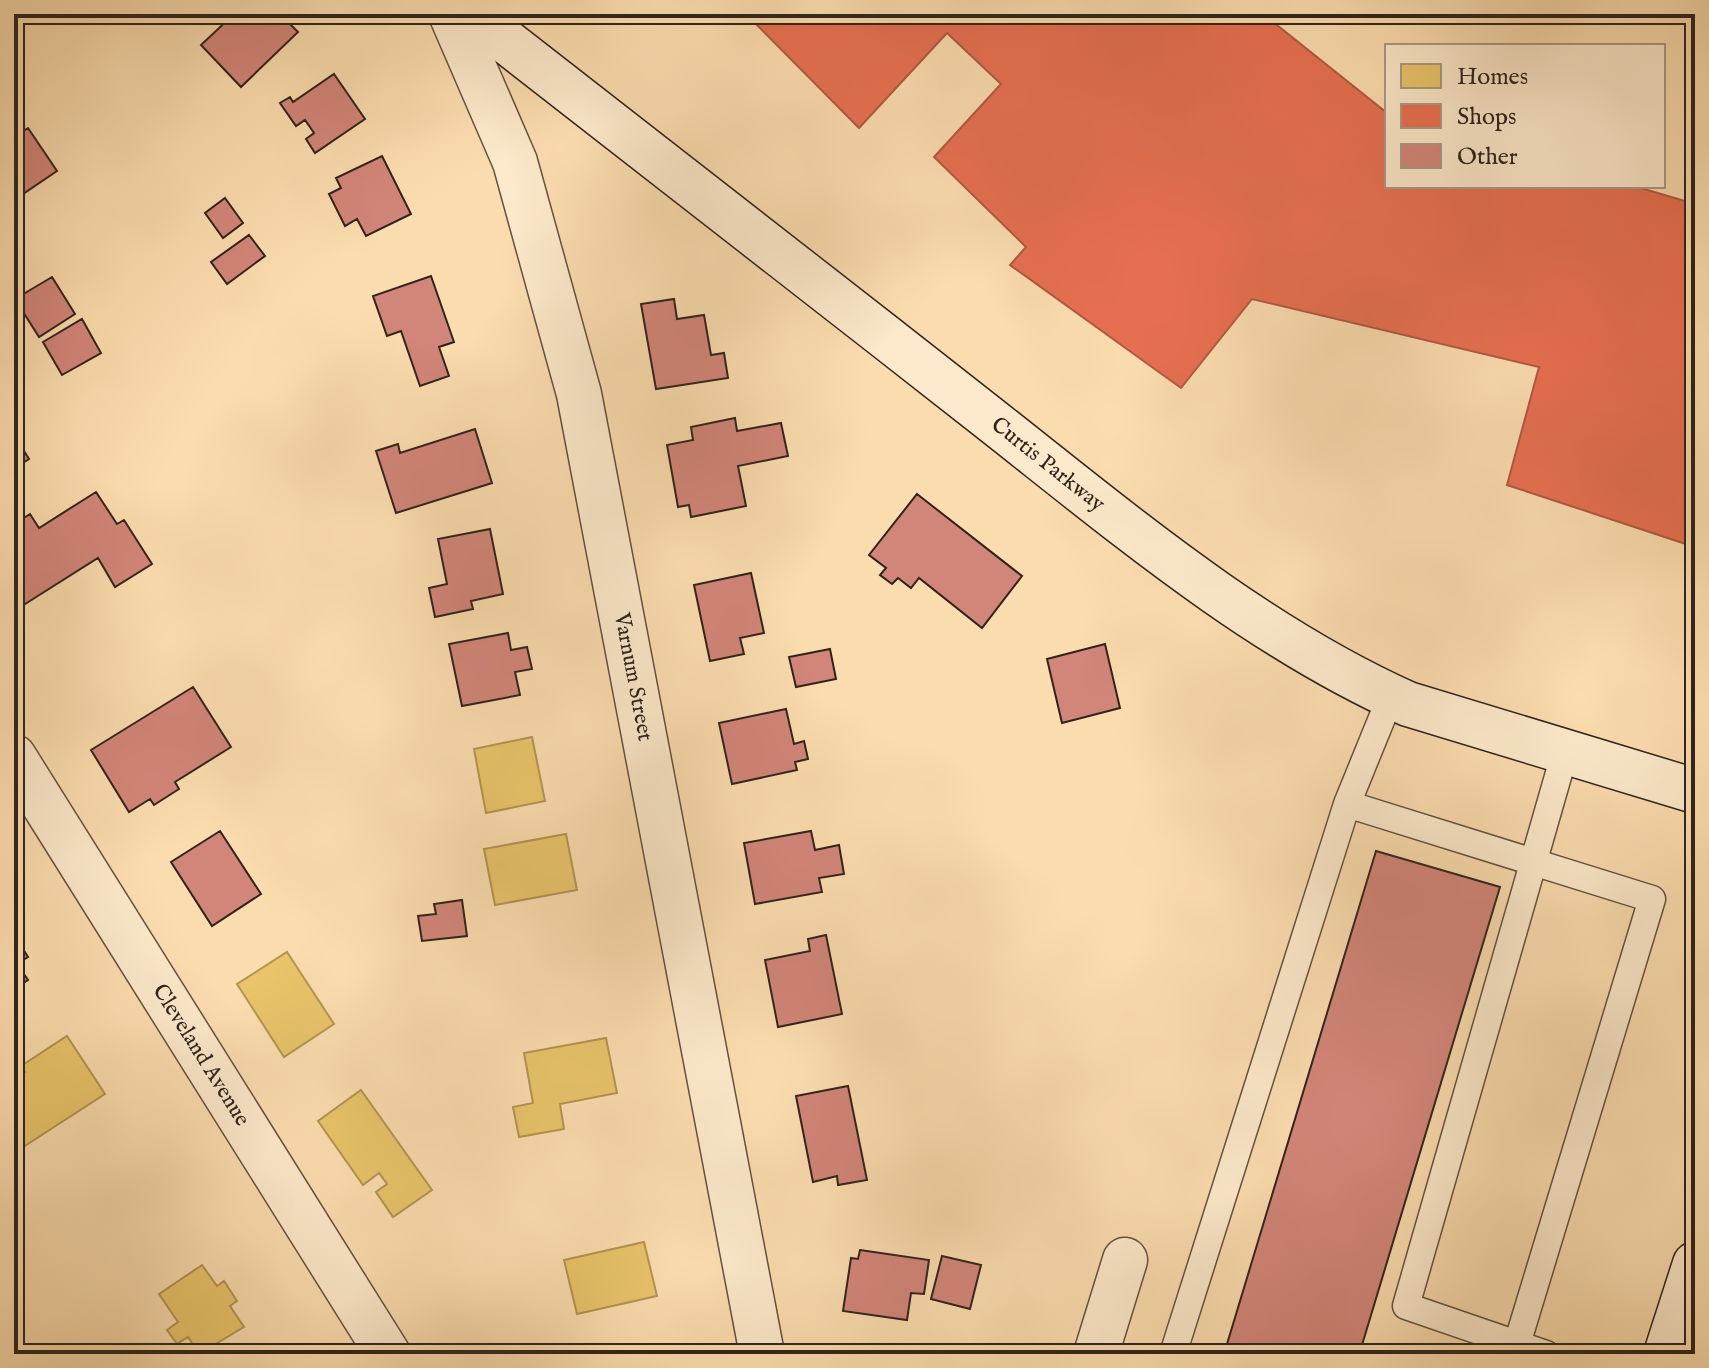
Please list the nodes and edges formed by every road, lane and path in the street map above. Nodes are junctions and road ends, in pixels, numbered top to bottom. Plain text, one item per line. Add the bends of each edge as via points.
1 (451, 14) edge
2 (471, 14) edge
3 (1391, 696) junction
4 (1565, 752) junction
5 (14, 757) edge
6 (1695, 791) edge
7 (1347, 804) junction
8 (1533, 860) junction
9 (1125, 1260) dead end
10 (1695, 1264) edge
11 (1515, 1350) edge
12 (388, 1354) edge
13 (762, 1354) edge
14 (1096, 1354) edge
15 (1173, 1354) edge
16 (1546, 1354) edge
17 (1666, 1354) edge

1 - 13 street, Varnum Street via 515,162 579,394
2 - 3 street, Curtis Parkway via 1130,528 1274,633
3 - 4 street, Curtis Parkway
3 - 7 lane
4 - 6 street, Curtis Parkway
4 - 8 lane
5 - 12 street, Cleveland Avenue
7 - 8 lane
7 - 15 lane
8 - 11 lane via 1406,1306
8 - 11 lane via 1652,899
9 - 14 street
10 - 17 street
11 - 16 lane

